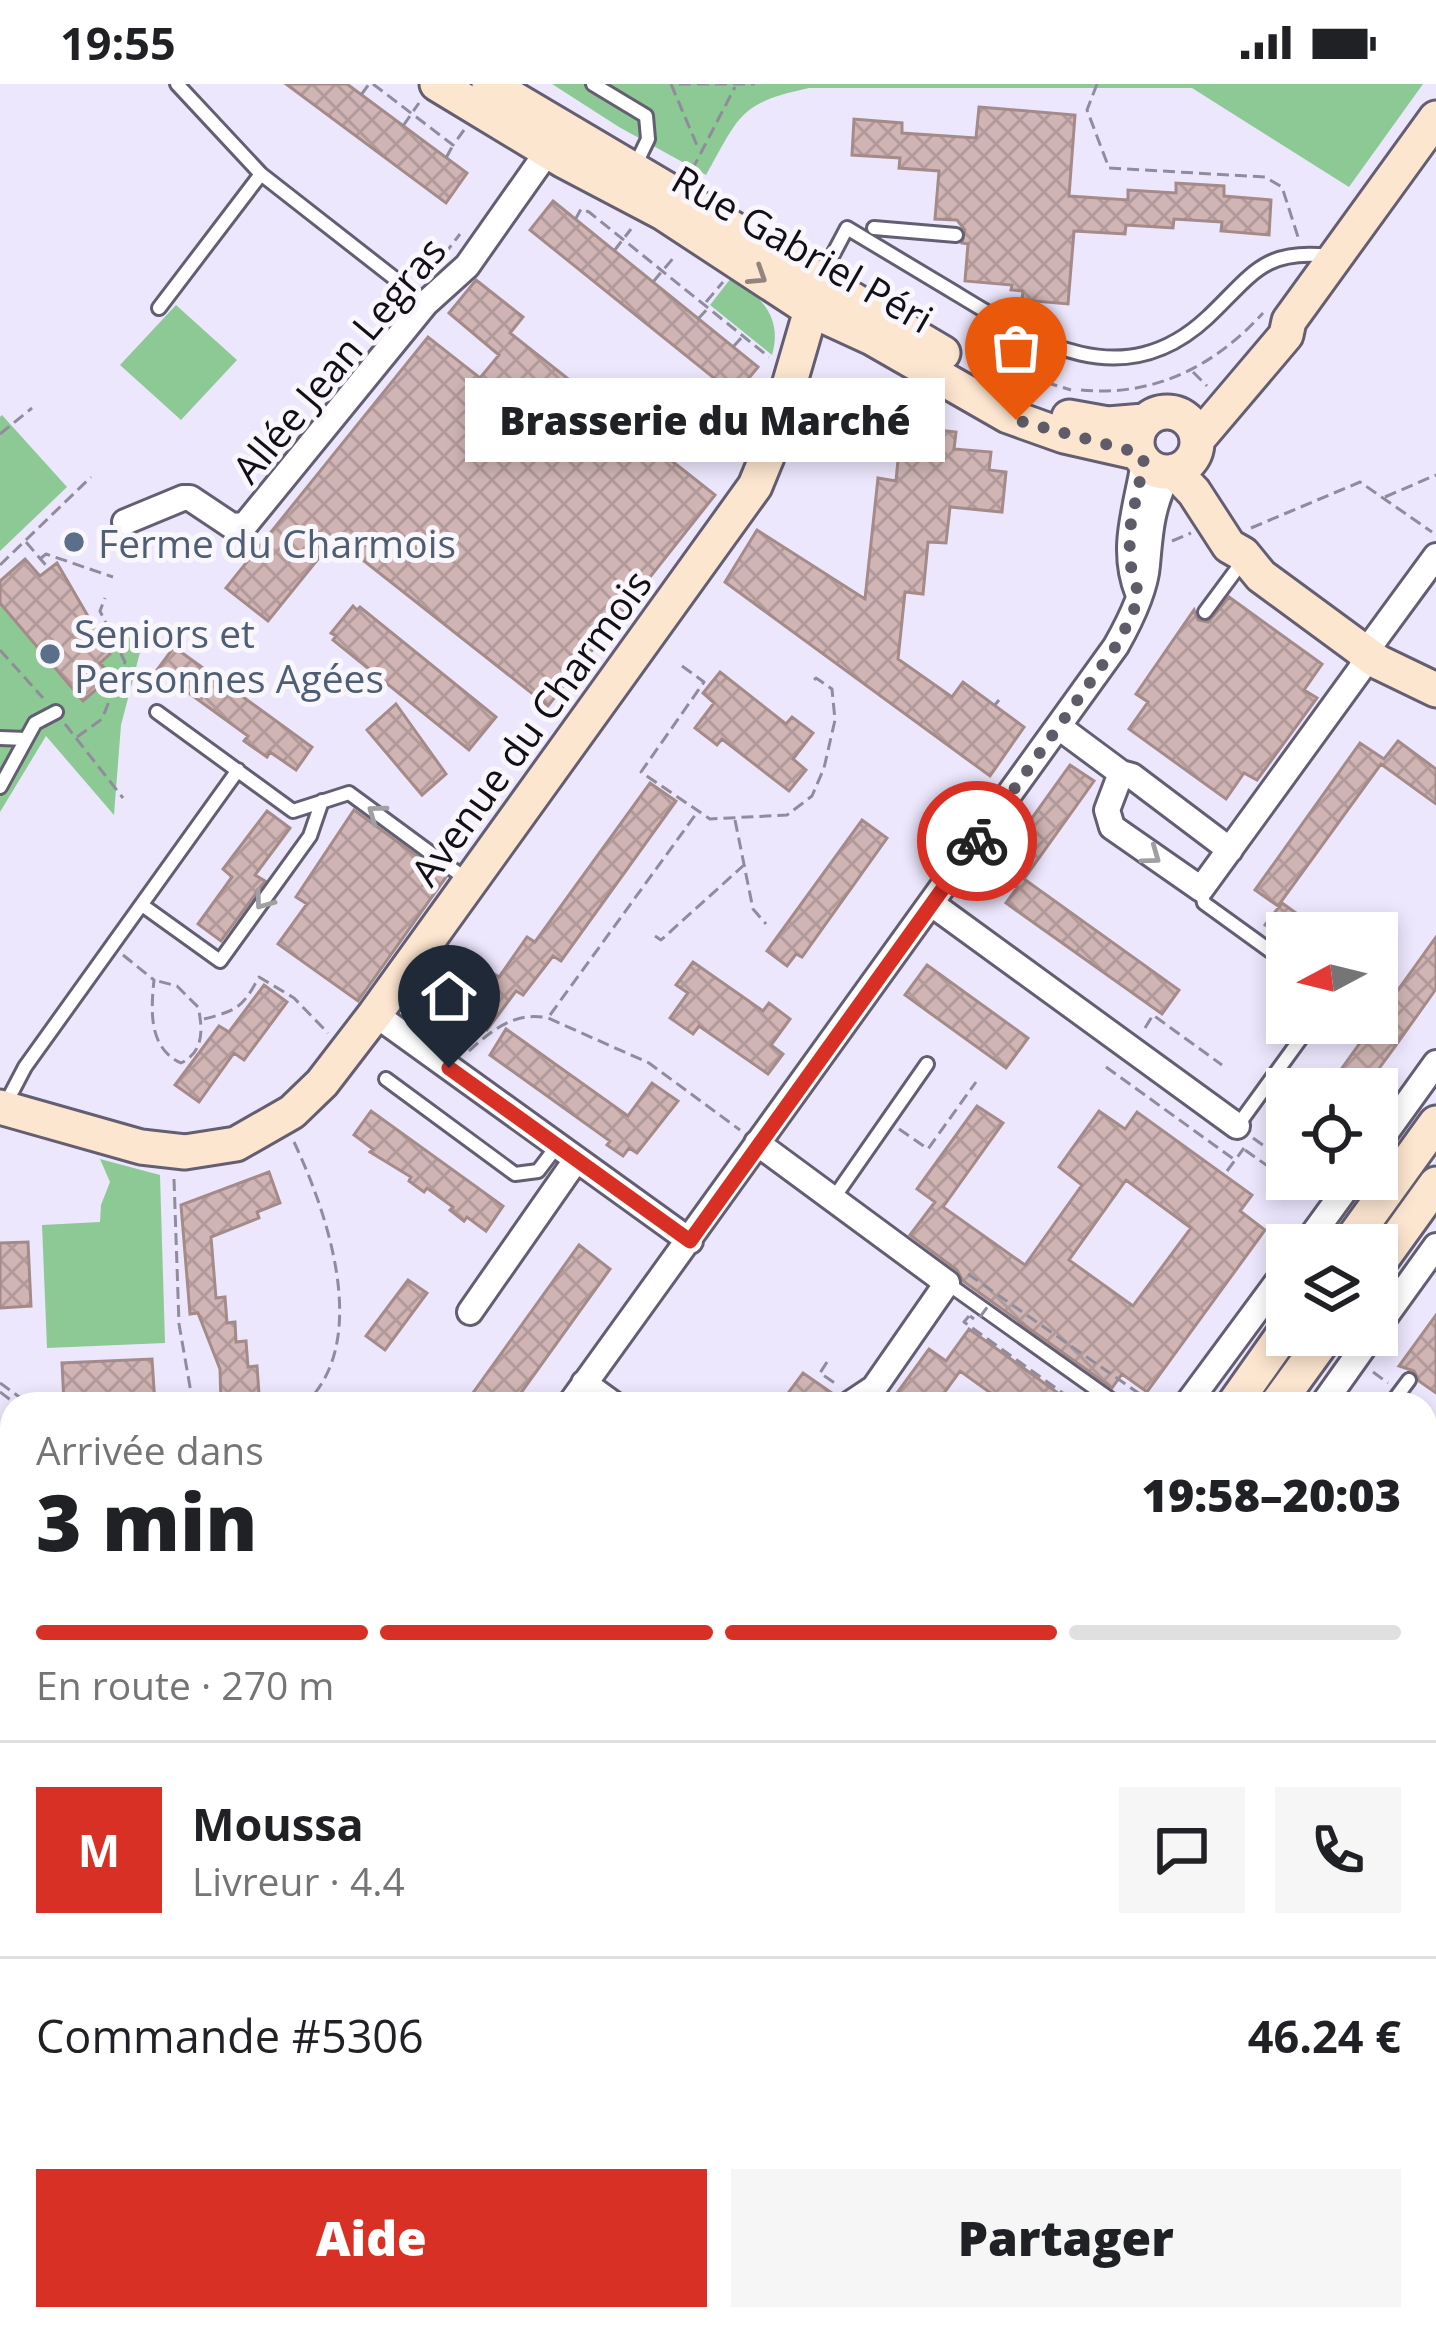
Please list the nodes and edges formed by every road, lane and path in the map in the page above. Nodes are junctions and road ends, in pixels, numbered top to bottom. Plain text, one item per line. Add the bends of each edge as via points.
1 (178, 84) edge
2 (371, 84) edge
3 (437, 84) edge
4 (489, 84) edge
5 (593, 84) edge
6 (671, 84) edge
7 (679, 84) edge
8 (755, 84) edge
9 (1097, 84) edge
10 (732, 86) edge
11 (362, 95) dead end
12 (411, 113) junction
13 (1436, 118) edge
14 (472, 119) dead end
15 (403, 126) dead end
16 (556, 141) junction
17 (453, 145) junction
18 (446, 158) dead end
19 (633, 170) junction
20 (261, 174) junction
21 (639, 218) dead end
22 (575, 220) dead end
23 (874, 228) dead end
24 (956, 236) dead end
25 (623, 239) junction
26 (681, 248) dead end
27 (614, 251) dead end
28 (1320, 255) junction
29 (663, 271) junction
30 (728, 276) dead end
31 (653, 282) dead end
32 (815, 294) junction
33 (427, 303) junction
34 (707, 305) junction
35 (159, 308) dead end
36 (698, 319) dead end
37 (1289, 322) junction
38 (953, 331) dead end
39 (743, 336) junction
40 (733, 347) dead end
41 (775, 362) dead end
42 (1213, 393) junction
43 (32, 408) dead end
44 (0, 434) edge
45 (1168, 448) junction
46 (1436, 475) edge
47 (91, 477) dead end
48 (1384, 498) junction
49 (124, 522) dead end
50 (1203, 527) dead end
51 (24, 541) junction
52 (1172, 542) dead end
53 (1434, 544) edge
54 (1246, 547) junction
55 (40, 559) junction
56 (0, 565) edge
57 (49, 569) dead end
58 (112, 577) dead end
59 (105, 598) dead end
60 (1205, 611) dead end
61 (1368, 654) junction
62 (682, 666) dead end
63 (810, 684) dead end
64 (1436, 690) edge
65 (56, 712) dead end
66 (157, 712) dead end
67 (1059, 728) junction
68 (0, 738) edge
69 (75, 738) dead end
70 (26, 740) junction
71 (238, 770) junction
72 (1121, 773) junction
73 (0, 787) edge
74 (322, 801) junction
75 (697, 813) junction
76 (735, 820) junction
77 (1230, 850) junction
78 (744, 865) junction
79 (470, 883) junction
80 (1201, 889) junction
81 (932, 904) junction
82 (142, 905) junction
83 (766, 924) dead end
84 (655, 936) dead end
85 (112, 946) junction
86 (1266, 948) edge
87 (154, 980) junction
88 (375, 1014) junction
89 (548, 1018) junction
90 (201, 1020) junction
91 (1299, 1044) edge
92 (1132, 1048) junction
93 (348, 1049) junction
94 (1436, 1063) edge
95 (927, 1064) dead end
96 (1222, 1065) dead end
97 (1106, 1067) dead end
98 (449, 1068) junction
99 (386, 1079) dead end
100 (976, 1082) dead end
101 (2, 1107) edge
102 (1398, 1116) edge
103 (283, 1119) junction
104 (887, 1120) junction
105 (1436, 1123) edge
106 (1240, 1138) junction
107 (753, 1140) junction
108 (1266, 1147) edge
109 (567, 1153) junction
110 (1266, 1159) edge
111 (1235, 1160) junction
112 (1227, 1171) dead end
113 (173, 1172) dead end
114 (1436, 1184) edge
115 (832, 1199) junction
116 (1363, 1224) edge
117 (1398, 1237) edge
118 (690, 1241) junction
119 (1436, 1246) edge
120 (950, 1276) junction
121 (1266, 1298) edge
122 (1398, 1300) edge
123 (992, 1303) dead end
124 (470, 1312) dead end
125 (970, 1316) dead end
126 (980, 1318) dead end
127 (1269, 1356) edge
128 (1312, 1356) edge
129 (1358, 1356) edge
130 (827, 1362) dead end
131 (1373, 1372) dead end
132 (1207, 1378) junction
133 (1409, 1380) dead end
134 (1390, 1384) dead end
135 (191, 1392) edge
136 (316, 1392) edge
137 (578, 1392) edge
138 (843, 1392) edge
139 (857, 1392) edge
140 (1061, 1392) edge
141 (1101, 1392) edge
142 (1135, 1392) edge
143 (1196, 1392) edge
144 (1224, 1392) edge
145 (1245, 1392) edge
146 (1286, 1392) edge
147 (1332, 1392) edge
148 (1400, 1392) edge

1 - 20 lane
2 - 11 path
2 - 12 path
3 - 16 street, Rue Gabriel Péri
4 - 16 street, Rue Gabriel Péri
5 - 19 lane via 646,116 646,148
6 - 10 path via 699,153
7 - 10 path
8 - 10 path
9 - 28 path via 1087,110 1109,168 1265,177 1282,187
12 - 15 path
12 - 17 path
13 - 28 street
14 - 17 path
16 - 19 street, Rue Gabriel Péri
16 -> 32 street, Rue Gabriel Péri via 663,213
16 - 33 street, Allée Jean Legras via 467,266
17 - 18 path
19 - 32 street, Rue Gabriel Péri
20 - 33 lane
20 - 35 lane
21 - 25 path
22 - 25 path via 581,209 589,212
23 - 24 lane
25 - 27 path
25 - 29 path
26 - 29 path
28 - 32 lane via 1266,262 1165,347 1112,358 1039,342 847,227
28 - 37 street
29 - 31 path
29 - 34 path
30 - 34 path
32 - 45 street, Rue Gabriel Péri via 1037,406
32 - 79 street, Avenue du Charmois via 755,486
33 - 49 street, Allée Jean Legras via 245,525 232,526 190,498
34 - 36 path
34 - 39 path
37 - 42 street
37 - 45 street via 1286,335
38 - 42 path via 1038,380 1071,389 1133,390 1192,370
39 - 40 path
39 - 41 path
42 - 45 street
43 - 44 path
45 - 54 street via 1229,546
45 - 67 street via 1131,521 1133,614
46 - 48 path
47 - 51 path
48 - 53 path
48 - 54 path via 1360,482
50 - 52 path
51 - 55 path
51 - 56 path
53 - 61 street
54 - 60 lane
54 - 61 street via 1261,576
55 - 57 path
55 - 58 path via 46,554
59 - 69 path via 100,611 125,662 102,719
61 - 64 street
61 - 77 street
62 - 75 path via 704,682 641,772
63 - 76 path via 816,678 835,698 817,787 787,814
65 - 70 lane via 34,723
66 - 71 lane
67 - 72 street
67 - 81 street
68 - 70 lane
70 - 73 lane
71 - 74 lane via 293,811
71 - 82 lane
72 - 77 street
72 -> 80 street via 1107,810 1112,827
79 -> 74 lane via 349,793
74 -> 82 lane via 310,836 220,961
75 - 76 path
75 - 89 path
76 - 78 path
77 - 80 street
78 - 83 path via 753,909
78 - 84 path via 661,940
79 - 88 street, Avenue du Charmois
80 - 86 lane via 1204,903
81 - 92 street
81 - 107 street
82 - 85 lane
85 - 87 path
85 - 101 lane
87 - 90 path via 187,993
87 - 90 path via 152,1022 175,1061 196,1052
88 - 93 street, Avenue du Charmois
88 - 98 street
89 - 98 path via 510,1021
89 - 107 path via 650,1064
90 - 93 path via 235,1011 259,976
91 - 106 lane
92 - 96 path via 1154,1015
92 - 106 street
93 - 103 street, Avenue du Charmois
94 - 102 street
95 - 104 lane
97 - 111 path
98 - 109 street
99 - 109 lane via 515,1174 538,1172
100 - 104 path via 928,1150
101 - 103 street, Avenue du Charmois via 185,1152 236,1144
103 - 136 path via 319,1196 336,1268 335,1359
104 - 115 lane
105 - 116 street
106 - 108 path
106 - 110 path
106 - 111 path
107 - 115 street
107 - 118 street
109 - 118 street
109 - 124 street
111 - 112 path
113 - 135 path via 179,1324
114 - 117 street
115 - 120 street
118 - 137 street
119 - 122 street
120 - 139 street
120 - 141 lane
120 - 142 path
121 - 132 street
123 - 126 path, bridge
125 - 140 path, bridge via 966,1324
127 - 145 street
128 - 146 street
129 - 147 street
130 - 138 path via 820,1372
131 - 134 path
132 - 143 street
132 - 144 street
133 - 148 lane

